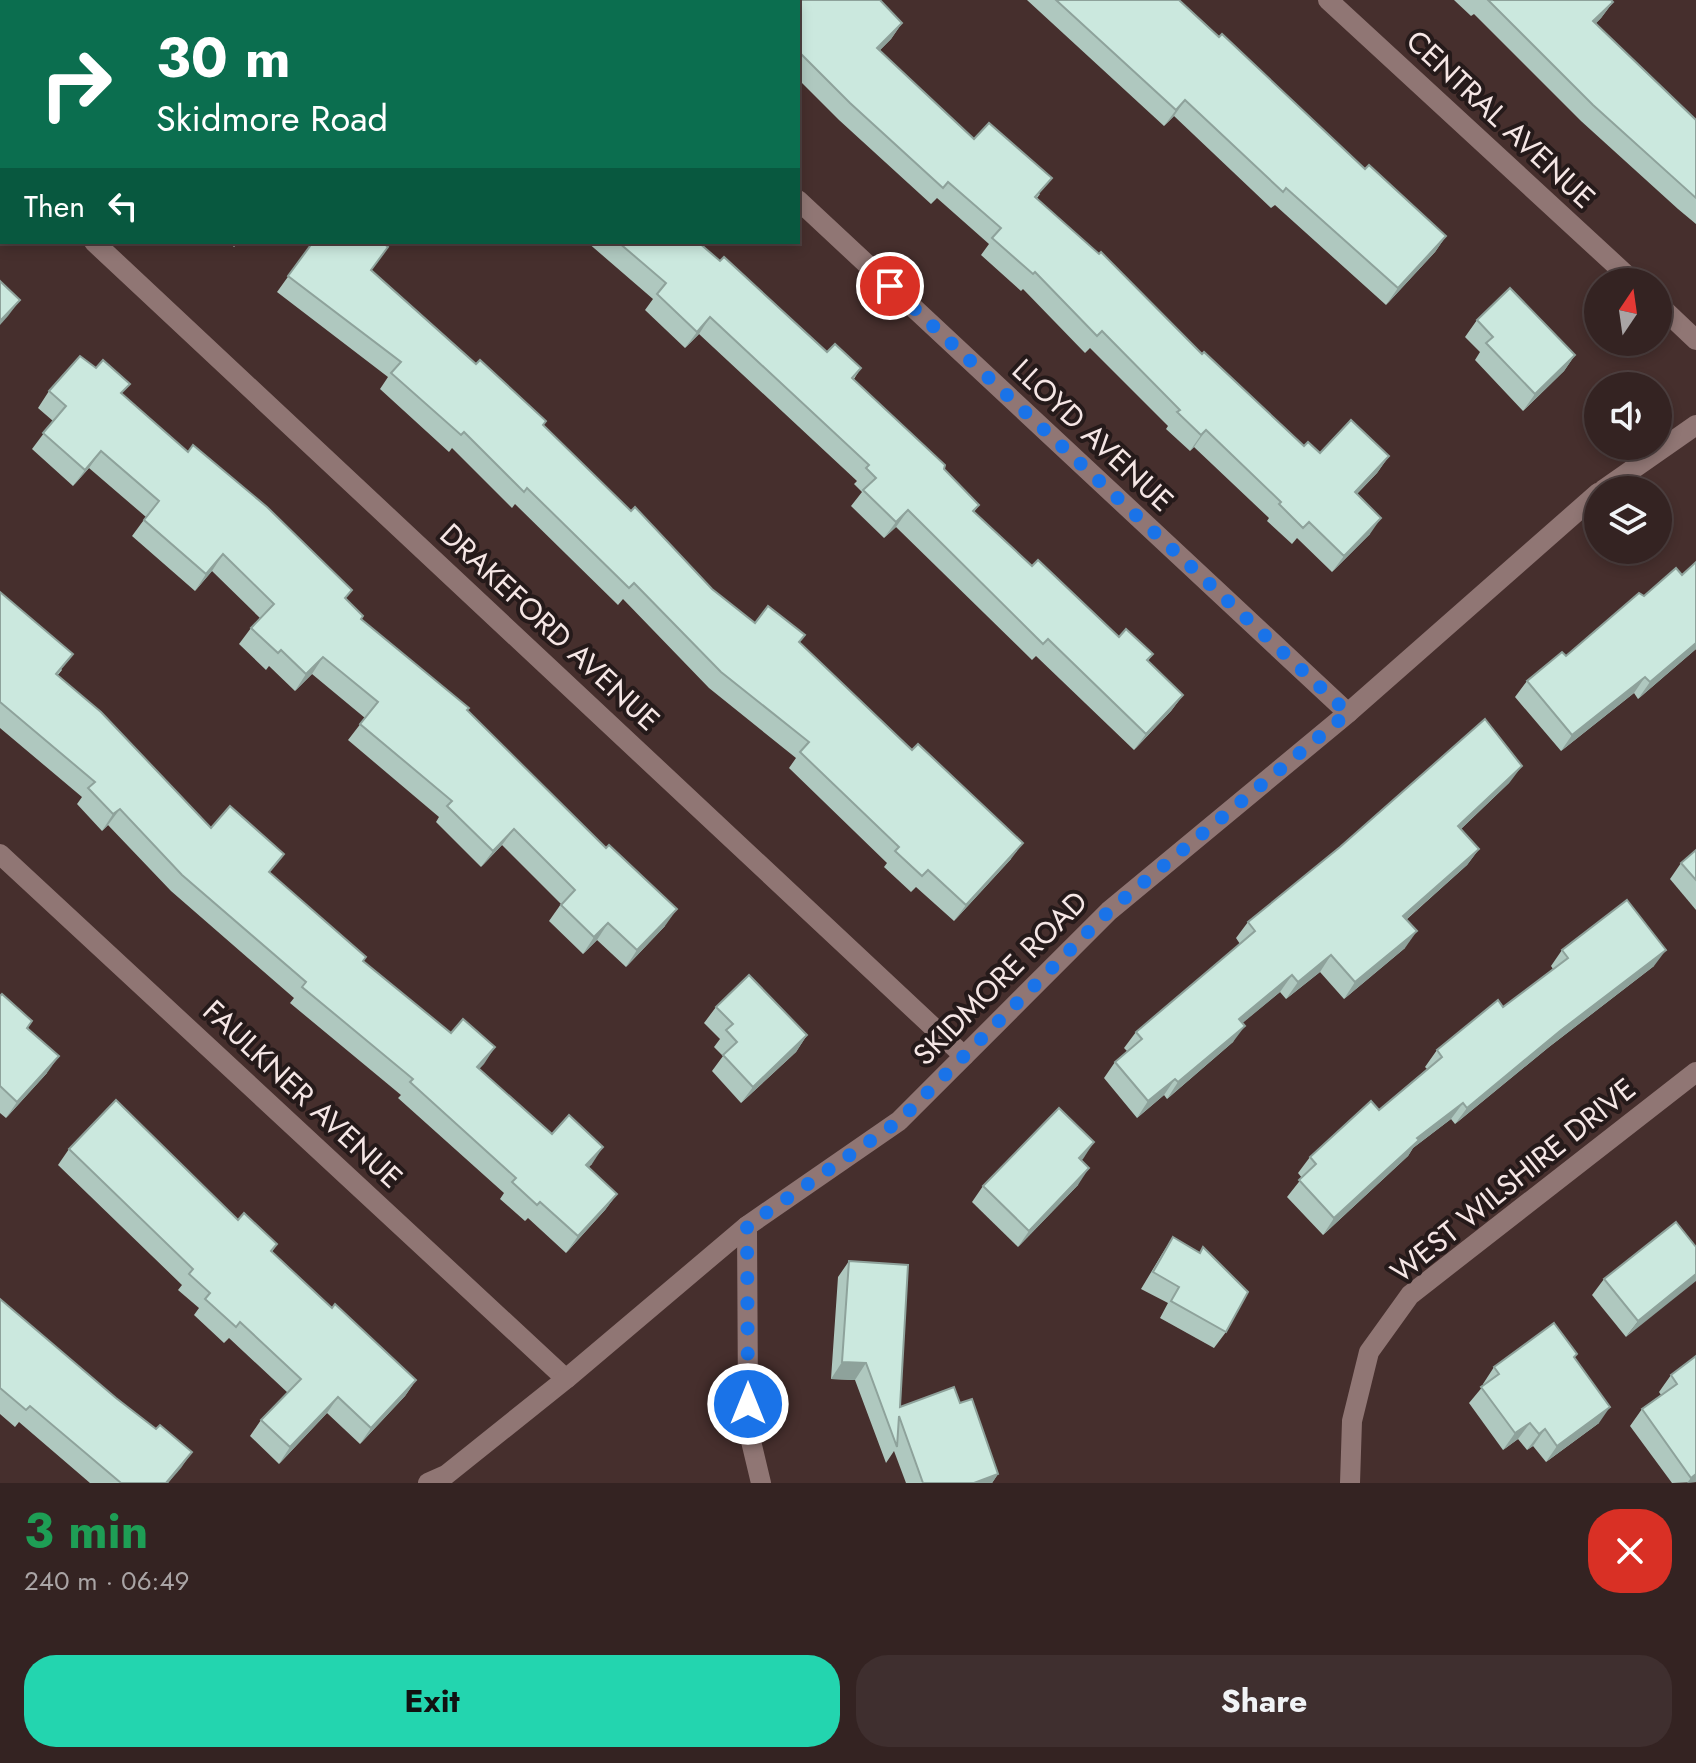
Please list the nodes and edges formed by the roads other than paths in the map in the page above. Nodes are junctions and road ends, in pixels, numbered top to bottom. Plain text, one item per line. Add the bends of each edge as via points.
1 (1328, 0) edge
2 (800, 202) edge
3 (96, 244) edge
4 (1619, 268) edge
5 (1672, 317) edge
6 (1696, 340) edge
7 (1696, 425) edge
8 (1623, 476) edge
9 (1584, 506) edge
10 (1348, 713) junction
11 (0, 854) edge
12 (964, 1056) junction
13 (1695, 1076) edge
14 (747, 1226) junction
15 (566, 1379) junction
16 (428, 1483) edge
17 (761, 1483) edge
18 (1350, 1483) edge

1 - 4 street, CENTRAL AVENUE
2 - 10 street, LLOYD AVENUE
3 - 12 street, DRAKEFORD AVENUE
5 - 6 street
7 - 8 street, SKIDMORE ROAD
9 - 10 street, SKIDMORE ROAD
10 - 12 street, SKIDMORE ROAD via 1109,911
11 - 15 street, FAULKNER AVENUE
12 - 14 street, SKIDMORE ROAD via 899,1121
13 - 18 street, WEST WILSHIRE DRIVE via 1410,1295 1369,1352 1352,1421
14 - 15 street, SKIDMORE ROAD
14 - 17 street via 748,1404
15 - 16 street, SKIDMORE ROAD via 446,1475

